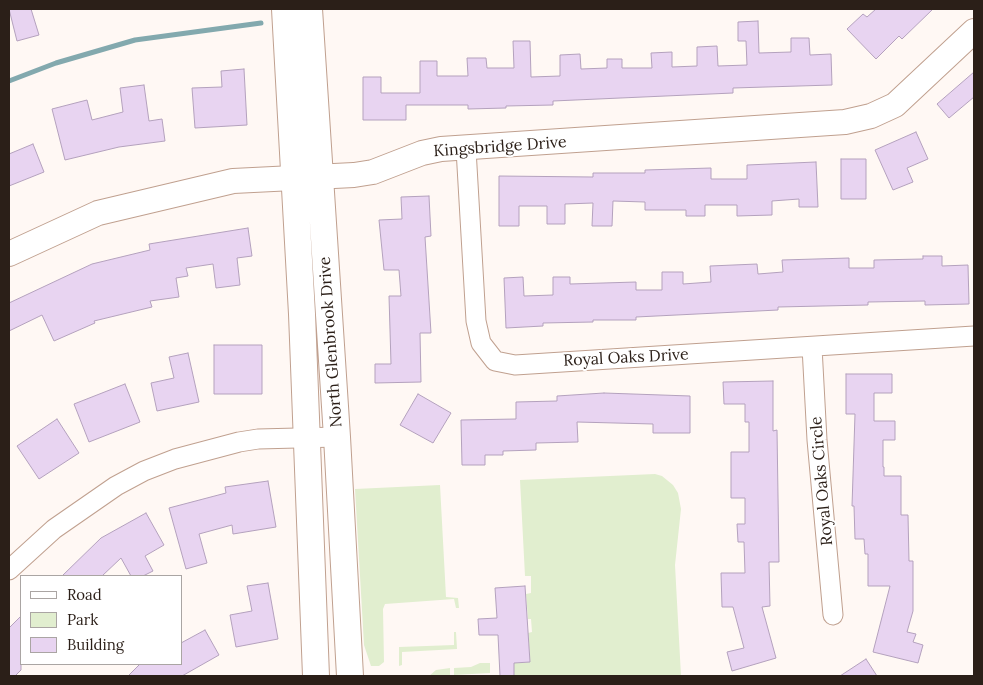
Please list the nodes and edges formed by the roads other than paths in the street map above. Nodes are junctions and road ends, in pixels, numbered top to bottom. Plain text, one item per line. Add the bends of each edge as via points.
1 (285, 9) edge
2 (309, 9) edge
3 (974, 31) edge
4 (466, 148) junction
5 (321, 176) junction
6 (293, 177) junction
7 (9, 254) edge
8 (974, 336) edge
9 (812, 347) junction
10 (337, 437) junction
11 (307, 438) junction
12 (9, 570) edge
13 (833, 615) dead end
14 (316, 676) edge
15 (345, 676) edge

1 - 6 main road, North Glenbrook Drive
2 - 5 main road, North Glenbrook Drive
3 - 4 street, Kingsbridge Drive via 895,105 871,116 845,122
4 - 5 street, Kingsbridge Drive via 422,153 373,172
4 - 9 street, Royal Oaks Drive via 476,321 481,343 496,362 515,365
5 - 6 street, Kingsbridge Drive
5 - 10 main road, North Glenbrook Drive
6 - 7 street, Kingsbridge Drive via 233,181 98,213
6 - 11 main road, North Glenbrook Drive
8 - 9 street, Royal Oaks Drive
9 - 13 street, Royal Oaks Circle
10 - 11 street
10 - 15 main road, North Glenbrook Drive
11 - 12 street via 258,439 226,445 144,471 116,486 54,529
11 - 14 main road, North Glenbrook Drive

